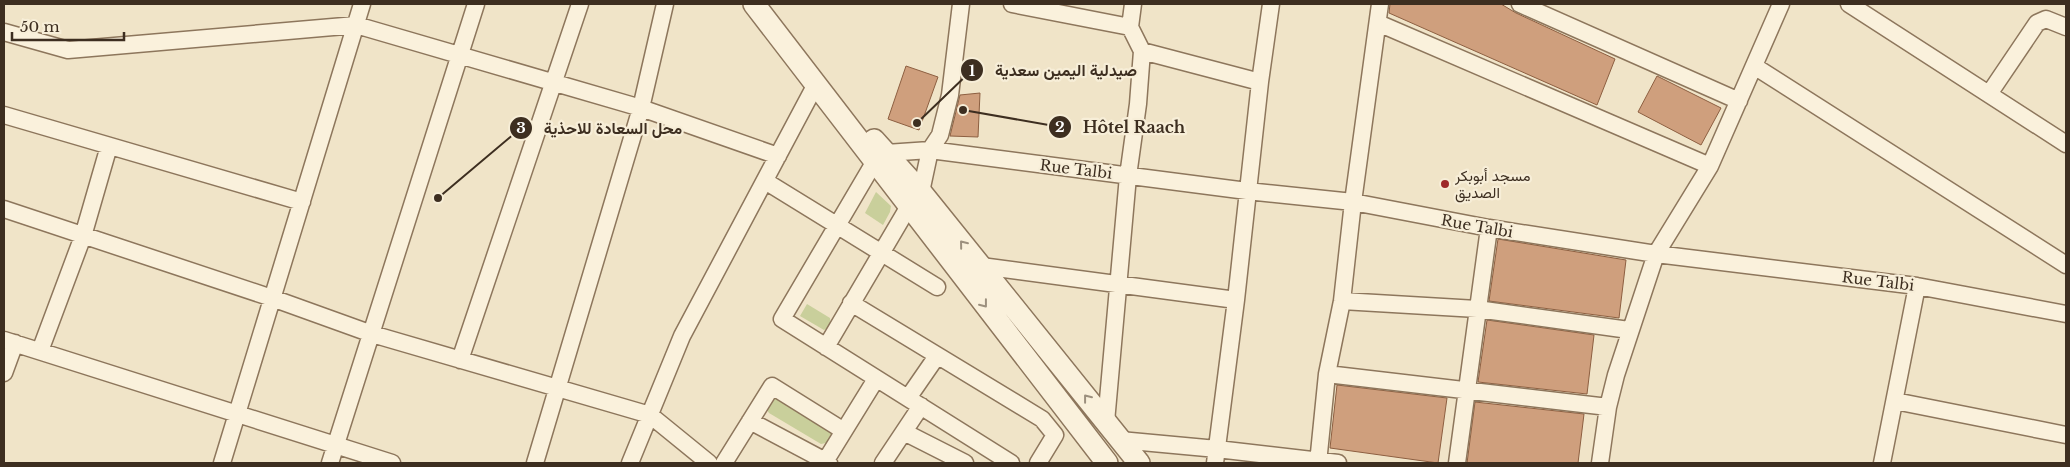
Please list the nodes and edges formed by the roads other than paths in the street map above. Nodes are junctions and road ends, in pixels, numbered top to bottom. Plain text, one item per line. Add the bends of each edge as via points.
1 (362, 4) edge
2 (476, 4) edge
3 (580, 4) edge
4 (665, 4) edge
5 (754, 4) edge
6 (961, 4) edge
7 (1012, 4) edge
8 (1133, 4) edge
9 (1271, 4) edge
10 (1380, 4) edge
11 (1520, 4) edge
12 (1779, 4) edge
13 (1850, 4) edge
14 (1378, 23) junction
15 (356, 24) junction
16 (1130, 27) junction
17 (2066, 27) edge
18 (4, 32) edge
19 (1142, 51) junction
20 (460, 56) junction
21 (1754, 66) junction
22 (554, 82) junction
23 (1260, 82) junction
24 (816, 84) junction
25 (1989, 94) junction
26 (1739, 100) junction
27 (641, 108) junction
28 (4, 115) edge
29 (2066, 144) edge
30 (109, 146) junction
31 (930, 150) junction
32 (778, 156) junction
33 (881, 157) junction
34 (1710, 166) junction
35 (1128, 176) junction
36 (765, 181) junction
37 (1247, 192) junction
38 (915, 199) junction
39 (302, 202) junction
40 (1353, 202) junction
41 (4, 209) edge
42 (837, 226) junction
43 (1489, 228) junction
44 (83, 236) junction
45 (881, 252) junction
46 (1656, 254) junction
47 (981, 266) junction
48 (2066, 266) edge
49 (1119, 284) junction
50 (937, 286) dead end
51 (1918, 286) junction
52 (272, 298) junction
53 (1236, 300) junction
54 (1342, 301) junction
55 (852, 303) junction
56 (1477, 309) junction
57 (2066, 314) edge
58 (1629, 330) junction
59 (372, 334) junction
60 (9, 341) edge
61 (826, 347) junction
62 (40, 351) junction
63 (937, 356) junction
64 (460, 360) junction
65 (4, 373) edge
66 (1328, 374) junction
67 (876, 378) junction
68 (557, 388) junction
69 (1466, 392) junction
70 (1895, 401) junction
71 (915, 402) junction
72 (1608, 407) junction
73 (237, 414) junction
74 (650, 415) junction
75 (750, 421) junction
76 (1106, 422) junction
77 (844, 430) junction
78 (960, 431) junction
79 (904, 432) junction
80 (2066, 435) edge
81 (1120, 440) junction
82 (336, 445) junction
83 (1216, 456) edge
84 (947, 459) edge
85 (828, 462) edge
86 (1318, 462) edge
87 (222, 463) edge
88 (330, 463) edge
89 (392, 463) edge
90 (535, 463) edge
91 (630, 463) edge
92 (709, 463) edge
93 (724, 463) edge
94 (883, 463) edge
95 (966, 463) edge
96 (1011, 463) edge
97 (1038, 463) edge
98 (1107, 463) edge
99 (1139, 463) edge
100 (1338, 463) edge
101 (1457, 463) edge
102 (1600, 463) edge
103 (1882, 463) edge

1 - 15 street
2 - 20 street
3 - 22 street
4 - 27 street
5 - 24 street
6 - 31 street via 950,95 940,136
7 - 16 street
8 - 16 street
9 - 23 street
10 - 14 street
11 - 26 street
12 - 21 street
13 - 25 street
14 - 34 street
14 - 40 street
15 - 18 street via 68,50
15 - 20 street
15 - 39 street
16 - 19 street
17 - 25 street via 2046,19 2037,23
19 - 23 street
19 - 35 street
20 - 22 street
20 - 59 street
21 - 26 street
21 - 48 street
22 - 27 street
22 - 64 street
23 - 37 street
24 - 32 street
24 - 33 street
25 - 29 street
26 - 34 street
27 - 32 street
27 - 68 street
28 - 30 street
30 - 39 street
30 - 44 street
31 - 33 street, Rue Talbi
31 - 35 street, Rue Talbi
31 - 38 street
32 - 36 street
33 - 38 street
33 - 42 street
34 - 46 street
35 - 37 street, Rue Talbi
35 - 49 street
36 - 42 street
36 - 74 street via 682,336
37 - 40 street, Rue Talbi
37 - 53 street
38 - 45 street
47 -> 38 street
38 -> 98 street
39 - 52 street
40 - 43 street, Rue Talbi
40 - 54 street
41 - 44 street
42 - 45 street
42 - 61 street via 782,319
43 - 46 street, Rue Talbi
43 - 56 street
44 - 52 street
44 - 62 street
45 - 50 street
45 - 55 street
46 - 51 street, Rue Talbi
46 - 58 street
47 - 49 street
76 -> 47 street
49 - 53 street
49 - 76 street
51 - 57 street, Rue Talbi
51 - 70 street
52 - 59 street
52 - 73 street
53 - 83 street
54 - 56 street
54 - 66 street
55 - 61 street
55 - 63 street
56 - 58 street
56 - 69 street
58 - 72 street
59 - 64 street
59 - 82 street
60 - 62 street
60 - 65 street
61 - 67 street
62 - 73 street
63 - 71 street
63 - 97 street via 1042,420 1055,435
64 - 68 street
66 - 69 street
66 - 86 street
67 - 71 street
67 - 77 street
68 - 74 street
68 - 90 street
69 - 72 street
69 - 101 street
70 - 80 street
70 - 103 street
71 - 78 street
71 - 79 street
72 - 102 street
73 - 82 street
73 - 87 street
74 - 91 street
74 - 92 street
75 - 77 street via 772,386
75 - 85 street
75 - 93 street
76 - 81 street
77 - 85 street
78 - 84 street
78 - 96 street
79 - 84 street
79 - 94 street
81 - 83 street
81 - 99 street
82 - 88 street
82 - 89 street
83 - 86 street
84 - 95 street
86 - 100 street

